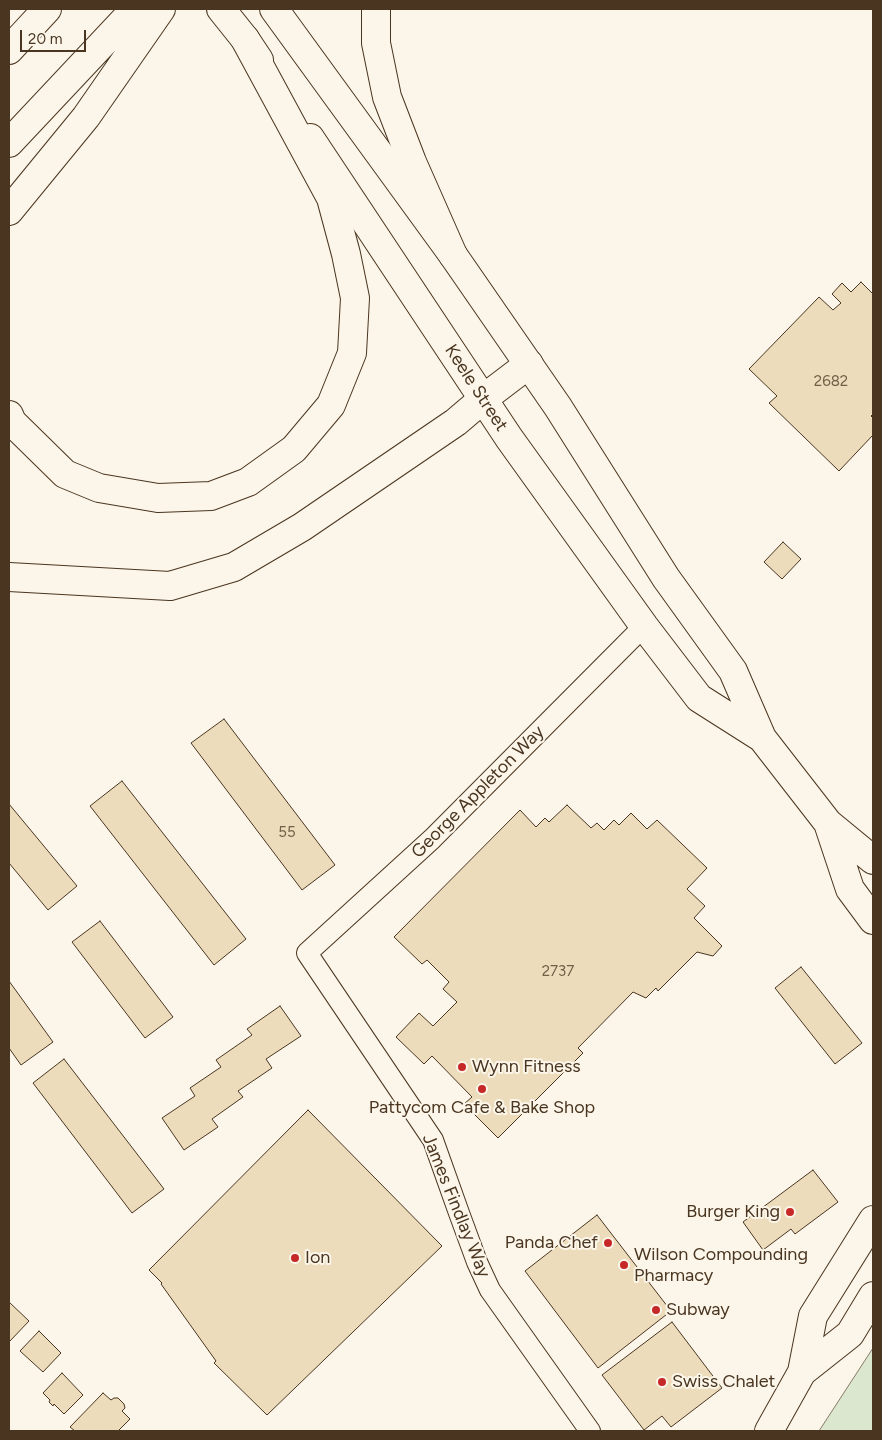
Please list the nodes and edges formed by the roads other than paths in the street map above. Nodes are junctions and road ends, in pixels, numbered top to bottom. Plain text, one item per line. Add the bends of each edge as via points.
1 (47, 9) edge
2 (135, 9) edge
3 (161, 9) edge
4 (221, 9) edge
5 (274, 9) edge
6 (376, 9) edge
7 (245, 39) junction
8 (9, 50) edge
9 (9, 142) edge
10 (9, 212) edge
11 (453, 255) junction
12 (529, 364) junction
13 (483, 399) junction
14 (9, 415) edge
15 (9, 577) edge
16 (644, 626) junction
17 (762, 738) junction
18 (828, 823) junction
19 (873, 860) edge
20 (873, 920) edge
21 (307, 953) joint
22 (873, 1220) edge
23 (873, 1296) edge
24 (802, 1372) junction
25 (590, 1431) edge
26 (769, 1431) edge

1 - 8 main road
2 - 9 main road
3 - 10 main road via 86,118
4 - 7 main road, Keele Street
5 - 11 main road, Keele Street
6 - 11 main road via 376,43 387,97
7 - 13 main road, Keele Street
7 - 14 main road via 331,198 346,254 355,298 352,353 331,405 294,449 248,482 211,496 167,498 99,488 65,474 12,422
11 - 12 main road, Keele Street
12 - 13 main road
12 - 17 main road, Keele Street via 666,578 733,671
13 - 15 main road via 456,422 310,521 234,567 170,586
13 - 16 main road, Keele Street
16 - 17 main road, Keele Street via 699,698
16 - 21 street, George Appleton Way via 432,839
17 - 18 main road, Keele Street
18 - 19 main road, Keele Street
18 - 20 main road, Keele Street via 850,889
21 - 25 street, James Findlay Way via 433,1140 490,1290
22 - 24 main road via 813,1316
23 - 24 main road via 850,1334
24 - 26 main road

